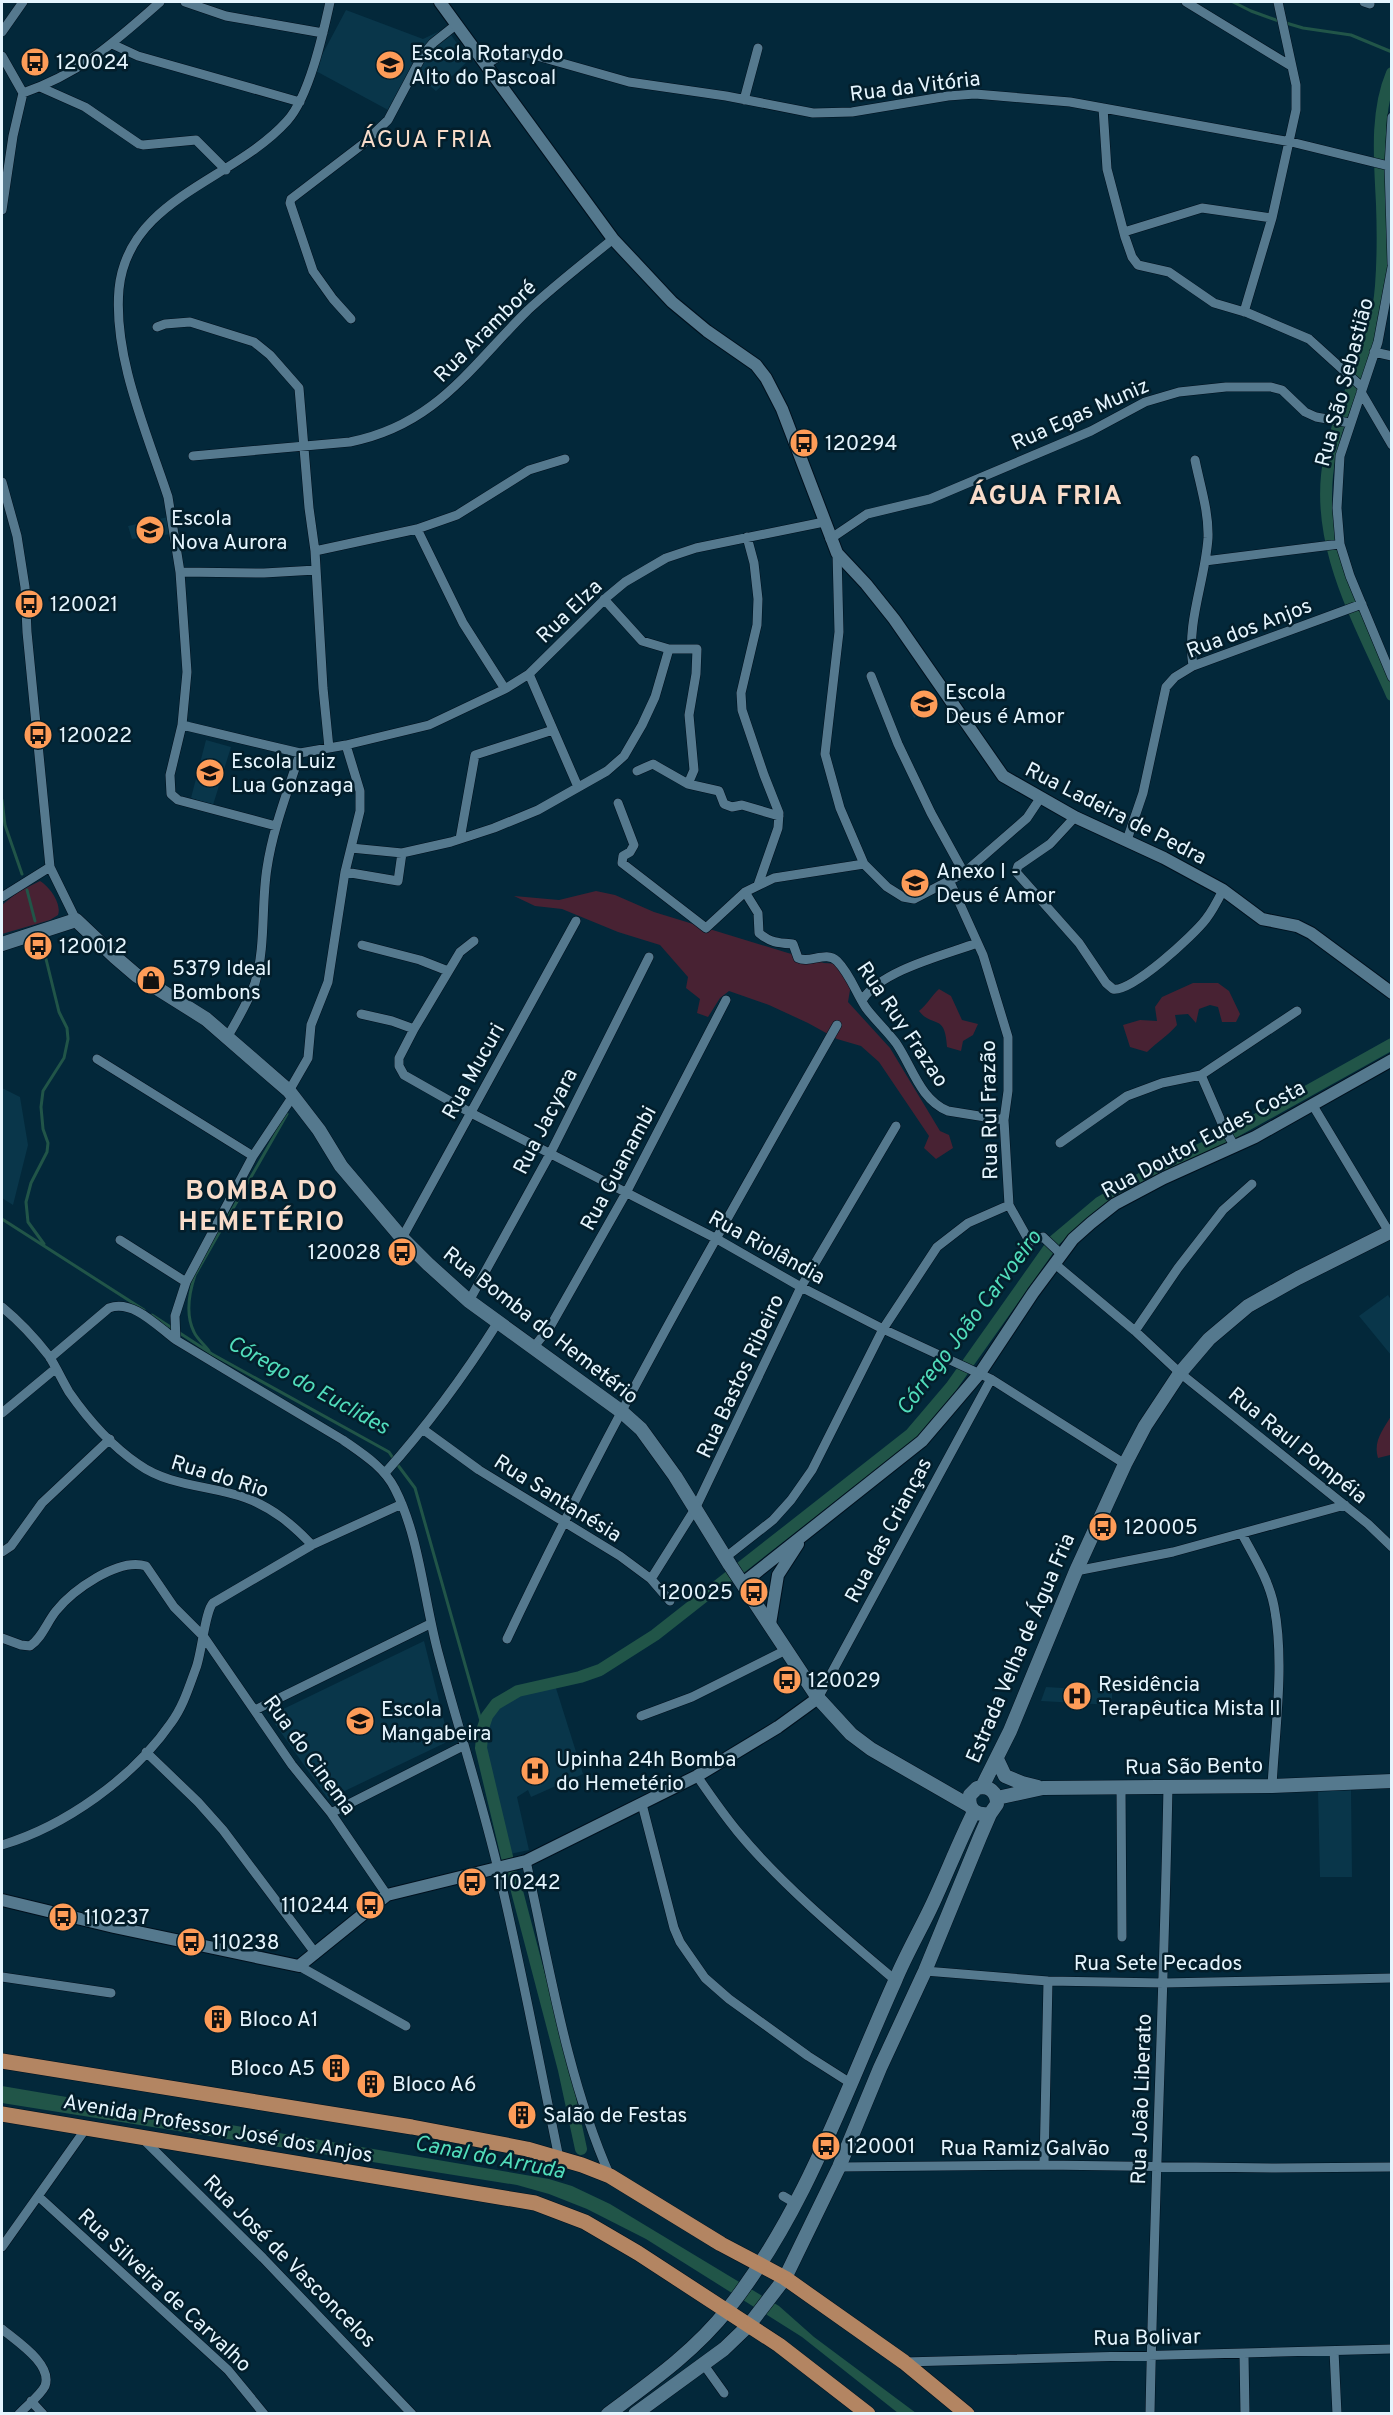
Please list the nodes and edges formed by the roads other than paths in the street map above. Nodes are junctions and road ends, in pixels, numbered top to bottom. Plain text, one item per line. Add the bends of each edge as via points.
1 (22, 2) edge
2 (160, 2) edge
3 (185, 2) edge
4 (330, 2) edge
5 (440, 2) edge
6 (1186, 2) edge
7 (1278, 2) edge
8 (457, 24) junction
9 (2, 32) edge
10 (323, 33) junction
11 (112, 44) junction
12 (758, 48) dead end
13 (2, 56) edge
14 (485, 65) junction
15 (1291, 66) junction
16 (40, 87) junction
17 (23, 93) junction
18 (744, 100) junction
19 (300, 102) junction
20 (1103, 108) junction
21 (1392, 117) edge
22 (1290, 142) junction
23 (1383, 165) junction
24 (226, 170) junction
25 (2, 210) edge
26 (1272, 218) junction
27 (1124, 232) junction
28 (613, 239) junction
29 (1392, 266) edge
30 (1244, 312) junction
31 (1384, 316) junction
32 (351, 319) dead end
33 (1392, 325) edge
34 (157, 327) dead end
35 (1374, 352) junction
36 (1392, 356) edge
37 (1362, 389) junction
38 (1343, 422) junction
39 (1392, 445) edge
40 (303, 446) junction
41 (193, 456) dead end
42 (565, 459) dead end
43 (1195, 460) dead end
44 (2, 482) edge
45 (824, 522) junction
46 (417, 529) junction
47 (747, 537) junction
48 (830, 539) junction
49 (1337, 544) junction
50 (315, 551) junction
51 (837, 553) junction
52 (1205, 561) junction
53 (316, 570) junction
54 (180, 572) junction
55 (604, 599) junction
56 (1358, 605) junction
57 (669, 649) junction
58 (1193, 666) junction
59 (529, 674) junction
60 (871, 676) dead end
61 (1392, 677) edge
62 (505, 689) junction
63 (182, 725) junction
64 (553, 730) junction
65 (346, 745) junction
66 (329, 748) junction
67 (300, 753) junction
68 (637, 771) dead end
69 (688, 784) junction
70 (578, 787) junction
71 (1041, 797) junction
72 (618, 803) dead end
73 (779, 816) junction
74 (1075, 817) junction
75 (276, 826) junction
76 (460, 839) junction
77 (1127, 840) junction
78 (351, 848) junction
79 (402, 852) junction
80 (864, 864) junction
81 (50, 867) junction
82 (345, 872) junction
83 (964, 873) junction
84 (950, 882) junction
85 (758, 885) junction
86 (1223, 890) junction
87 (745, 892) junction
88 (2, 897) edge
89 (76, 920) junction
90 (576, 921) dead end
91 (474, 941) dead end
92 (977, 943) junction
93 (2, 944) edge
94 (362, 945) dead end
95 (649, 957) dead end
96 (448, 971) junction
97 (1392, 993) edge
98 (863, 999) junction
99 (726, 1000) dead end
100 (1298, 1011) dead end
101 (361, 1014) dead end
102 (837, 1025) dead end
103 (414, 1029) junction
104 (228, 1036) junction
105 (97, 1059) dead end
106 (1392, 1060) edge
107 (1201, 1075) junction
108 (291, 1094) junction
109 (1312, 1104) junction
110 (471, 1113) junction
111 (1004, 1120) junction
112 (896, 1126) dead end
113 (1060, 1143) dead end
114 (1233, 1144) junction
115 (550, 1154) junction
116 (254, 1156) junction
117 (1252, 1184) dead end
118 (626, 1193) junction
119 (1009, 1205) junction
120 (1390, 1231) edge
121 (402, 1238) junction
122 (717, 1239) junction
123 (120, 1240) dead end
124 (1057, 1255) junction
125 (186, 1282) junction
126 (801, 1287) junction
127 (469, 1301) junction
128 (2, 1307) edge
129 (498, 1322) junction
130 (883, 1329) junction
131 (1135, 1331) junction
132 (175, 1335) junction
133 (533, 1348) junction
134 (50, 1358) junction
135 (55, 1369) junction
136 (1180, 1373) junction
137 (985, 1376) junction
138 (622, 1412) junction
139 (2, 1413) edge
140 (424, 1430) junction
141 (110, 1439) junction
142 (1125, 1464) junction
143 (388, 1470) junction
144 (402, 1504) junction
145 (1345, 1505) junction
146 (696, 1509) junction
147 (564, 1522) junction
148 (805, 1534) junction
149 (1242, 1534) junction
150 (312, 1545) junction
151 (1392, 1547) edge
152 (2, 1552) edge
153 (734, 1570) junction
154 (1076, 1571) junction
155 (651, 1579) junction
156 (670, 1601) dead end
157 (430, 1624) junction
158 (770, 1624) junction
159 (204, 1636) junction
160 (2, 1638) edge
161 (507, 1639) dead end
162 (786, 1650) junction
163 (818, 1698) junction
164 (255, 1710) junction
165 (641, 1716) dead end
166 (463, 1746) junction
167 (146, 1752) junction
168 (997, 1759) junction
169 (697, 1776) junction
170 (919, 1776) junction
171 (1392, 1782) edge
172 (1168, 1786) junction
173 (1272, 1786) junction
174 (1121, 1787) junction
175 (1043, 1788) junction
176 (977, 1789) junction
177 (997, 1798) junction
178 (642, 1804) junction
179 (972, 1809) junction
180 (331, 1813) junction
181 (990, 1814) junction
182 (2, 1845) edge
183 (526, 1861) junction
184 (498, 1869) junction
185 (387, 1895) junction
186 (2, 1900) edge
187 (1122, 1937) dead end
188 (316, 1954) junction
189 (299, 1966) junction
190 (925, 1971) junction
191 (2, 1977) edge
192 (1392, 1978) edge
193 (895, 1980) junction
194 (1048, 1981) junction
195 (1164, 1983) junction
196 (111, 1993) dead end
197 (406, 2026) dead end
198 (2, 2061) edge
199 (852, 2084) junction
200 (2, 2114) edge
201 (87, 2127) junction
202 (140, 2136) junction
203 (560, 2158) junction
204 (1044, 2164) junction
205 (839, 2167) junction
206 (1156, 2167) junction
207 (1392, 2168) edge
208 (610, 2176) junction
209 (38, 2196) junction
210 (783, 2196) dead end
211 (795, 2203) junction
212 (2, 2247) edge
213 (756, 2270) junction
214 (785, 2278) junction
215 (732, 2304) junction
216 (754, 2318) junction
217 (2, 2329) edge
218 (1392, 2349) edge
219 (1334, 2351) junction
220 (1244, 2354) junction
221 (1151, 2355) junction
222 (904, 2362) junction
223 (704, 2365) junction
224 (724, 2392) dead end
225 (31, 2402) junction
226 (617, 2407) edge
227 (19, 2414) edge
228 (44, 2414) edge
229 (264, 2414) edge
230 (412, 2414) edge
231 (635, 2414) edge
232 (868, 2414) edge
233 (968, 2414) edge
234 (1150, 2414) edge
235 (1245, 2414) edge
236 (1337, 2414) edge

1 - 9 street
2 - 11 street
3 - 10 street via 226,16
4 - 10 street
5 - 8 street, Rua Ladeira de Pedra
6 - 15 street
7 - 15 street
8 - 14 street, Rua Ladeira de Pedra
8 - 32 street via 422,56 388,120 291,199 313,271
10 - 19 street
11 - 16 street via 79,68
11 - 19 street via 138,56
12 - 18 street
13 - 17 street
14 - 18 street, Rua da Vitória via 503,54 523,52 629,82
14 - 28 street, Rua Ladeira de Pedra
15 - 22 street via 1296,110
16 - 17 street
16 - 24 street via 85,107 143,146 196,140
17 - 25 street
18 - 20 street, Rua da Vitória via 825,114 975,94
19 - 24 street via 261,146
20 - 22 street, Rua da Vitória
20 - 27 street via 1107,169
21 - 23 street, Rua São Sebastião
22 - 23 street, Rua da Vitória
22 - 26 street
23 - 29 street, Rua São Sebastião
24 - 54 street via 154,217 126,256 119,289 127,373 168,497
26 - 27 street via 1202,208
26 - 30 street
27 - 30 street via 1138,265 1169,272 1215,303
28 - 40 street, Rua Aramboré via 528,310 465,379 415,417 372,438
28 - 45 street, Rua Ladeira de Pedra via 672,302 756,365 766,378 782,409
29 - 31 street, Rua São Sebastião
30 - 37 street via 1309,339
31 - 33 street
31 - 35 street, Rua São Sebastião
34 - 40 street via 190,322 237,335 264,349 298,388
35 - 36 street
35 - 37 street, Rua São Sebastião
37 - 38 street, Rua São Sebastião
37 - 39 street
38 - 48 street, Rua Egas Muniz via 1305,412 1282,390 1271,387 1179,392 1145,402 1091,431 930,499 867,514
38 - 49 street, Rua São Sebastião
40 - 41 street, Rua Aramboré
40 - 50 street
42 - 46 street via 529,470 456,515
43 - 52 street via 1208,525
44 - 81 street via 25,586
45 - 47 street, Rua Elza
45 - 48 street, Rua Ladeira de Pedra
46 - 50 street
46 - 62 street via 463,623
47 - 55 street, Rua Elza via 666,558
47 - 73 street via 758,599 757,625 741,693 742,710
48 - 51 street, Rua Ladeira de Pedra
49 - 52 street
49 - 56 street, Rua São Sebastião
50 - 53 street
51 - 71 street, Rua Ladeira de Pedra via 894,620 1003,776
51 - 80 street via 839,632 825,754 840,808
52 - 58 street via 1193,618
53 - 54 street
53 - 66 street
54 - 63 street via 187,672
55 - 57 street via 642,641
55 - 59 street, Rua Elza
56 - 58 street, Rua dos Anjos
56 - 61 street, Rua São Sebastião
57 - 69 street via 697,649 689,715 694,770
57 - 70 street via 655,697 634,741 608,771
58 - 77 street, Rua dos Anjos via 1166,687 1143,793
59 - 62 street, Rua Elza
59 - 64 street
60 - 83 street via 898,744
62 - 65 street, Rua Elza via 429,724
63 - 67 street
63 - 75 street via 170,782 173,797
64 - 70 street
64 - 76 street via 476,755
65 - 66 street, Rua Elza
65 - 78 street via 360,791 360,811
66 - 67 street, Rua Elza
67 - 75 street
68 - 69 street via 653,764
69 - 73 street via 719,791 724,804 732,807 742,805
70 - 76 street via 538,810
71 - 74 street, Rua Ladeira de Pedra
71 - 83 street via 1027,818
72 - 87 street via 634,845 623,856 622,863 706,928
73 - 85 street
74 - 77 street, Rua Ladeira de Pedra
74 - 86 street via 1050,844 1018,866 1016,872 1113,989 1126,988 1173,952 1207,919
75 - 104 street via 267,867 255,981
76 - 79 street
77 - 86 street, Rua Ladeira de Pedra
78 - 79 street
78 - 82 street
79 - 82 street via 399,881
80 - 84 street via 887,887 909,899
80 - 85 street via 774,878
81 - 88 street
81 - 89 street
82 - 108 street via 328,982 314,1015 308,1058
83 - 84 street
84 - 92 street, Rua Rui Frazão
85 - 87 street
86 - 97 street, Rua Ladeira de Pedra via 1262,919 1311,933
87 - 98 street, Rua Ruy Frazao via 758,913 759,933 774,943 793,944 802,960 836,960
89 - 93 main road
89 - 104 main road, Rua Bomba do Hemetério via 136,975
90 - 110 street, Rua Mucuri
91 - 96 street via 460,952
92 - 98 street via 906,969 882,981
92 - 111 street, Rua Rui Frazão via 1008,1037
94 - 96 street
95 - 115 street, Rua Jacyara
96 - 103 street
98 - 111 street, Rua Ruy Frazao via 897,1045 923,1090 940,1108
99 - 118 street, Rua Guanambi
100 - 107 street
101 - 103 street
102 - 122 street
103 - 110 street, Rua Riolândia via 399,1058 404,1075
104 - 108 main road, Rua Bomba do Hemetério
105 - 116 street
106 - 109 street, Rua Doutor Eudes Costa
107 - 113 street via 1127,1096
107 - 114 street
108 - 116 street
108 - 121 main road, Rua Bomba do Hemetério via 341,1166
109 - 114 street, Rua Doutor Eudes Costa
109 - 120 street
110 - 115 street, Rua Riolândia
110 - 121 street, Rua Mucuri
111 - 119 street, Rua Rui Frazão
112 - 126 street, Rua Bastos Ribeiro
114 - 124 street, Rua Doutor Eudes Costa via 1115,1204
115 - 118 street, Rua Riolândia
115 - 127 street, Rua Jacyara
116 - 125 street
117 - 131 street via 1223,1210
118 - 122 street, Rua Riolândia
118 - 133 street, Rua Guanambi via 550,1327
119 - 124 street via 1028,1239 1045,1238
119 - 130 street via 968,1223 945,1239
120 - 136 main road, Estrada Velha de Água Fria via 1248,1306 1209,1339
121 - 127 main road, Rua Bomba do Hemetério
122 - 126 street, Rua Riolândia
122 - 138 street
123 - 125 street
124 - 131 street, Rua Raul Pompéia
124 - 137 street, Rua Doutor Eudes Costa
125 - 132 street
126 - 130 street, Rua Riolândia
126 - 146 street, Rua Bastos Ribeiro
127 - 129 main road, Rua Bomba do Hemetério
128 - 134 street, Rua do Rio via 27,1329
129 - 133 main road, Rua Bomba do Hemetério
129 - 140 street
130 - 137 street, Rua Riolândia
130 - 153 street via 812,1470
131 - 136 street, Rua Raul Pompéia
132 - 134 street via 131,1307 116,1305
132 - 143 street
133 - 138 main road, Rua Bomba do Hemetério
134 - 135 street, Rua do Rio
135 - 139 street
135 - 141 street, Rua do Rio via 87,1416
136 - 142 main road, Estrada Velha de Água Fria
136 - 145 street, Rua Raul Pompéia
137 - 142 street, Rua Riolândia
137 - 148 street, Rua Doutor Eudes Costa via 922,1441
137 - 163 street, Rua das Crianças
138 - 146 main road, Rua Bomba do Hemetério via 654,1447
138 - 147 street
140 - 143 street
140 - 147 street, Rua Santanésia via 479,1470
141 - 150 street, Rua do Rio via 137,1464 159,1477 246,1498 275,1512
141 - 152 street via 42,1503 11,1546
142 - 154 main road, Estrada Velha de Água Fria
143 - 144 street
144 - 150 street
144 - 157 street
145 - 149 street
145 - 151 street, Rua Raul Pompéia
146 - 153 main road, Rua Bomba do Hemetério
146 - 155 street, Rua Bastos Ribeiro
147 - 155 street, Rua Santanésia
147 - 161 street
148 - 153 street
148 - 158 street via 778,1575
149 - 154 street
149 - 173 street via 1274,1604 1278,1665
150 - 159 street via 213,1603 207,1613
153 - 158 main road, Rua Bomba do Hemetério
154 - 168 main road, Estrada Velha de Água Fria
155 - 156 street, Rua Santanésia
157 - 164 street
157 - 166 street
158 - 162 main road, Rua Bomba do Hemetério
159 - 160 street, Rua do Cinema via 174,1607 146,1566 136,1565 106,1572 70,1597 33,1644 25,1646
159 - 164 street, Rua do Cinema
159 - 167 street via 185,1698 172,1723
162 - 163 main road, Rua Bomba do Hemetério
162 - 165 street via 692,1697
163 - 169 street
163 - 170 main road, Rua Bomba do Hemetério via 850,1734 897,1767
164 - 180 street, Rua do Cinema
166 - 180 street
166 - 184 street
167 - 182 street via 107,1790 38,1831
167 - 188 street via 223,1830
168 - 175 main road via 1005,1776
168 - 176 main road, Estrada Velha de Água Fria
169 - 178 street
169 - 193 street via 753,1849
170 - 176 main road, Rua Bomba do Hemetério
170 - 179 main road, Rua Bomba do Hemetério
171 - 173 main road, Rua São Bento
172 - 173 main road, Rua São Bento
172 - 174 main road, Rua São Bento
172 - 195 street, Rua João Liberato
174 - 175 main road, Rua São Bento
174 - 187 street
175 - 177 main road, Rua São Bento
176 - 177 main road via 989,1788
176 - 179 main road via 969,1799
177 - 181 main road
178 - 183 street
178 - 199 street via 674,1928 705,1978 799,2050
179 - 181 main road via 981,1815
179 - 193 main road via 934,1902
180 - 185 street, Rua do Cinema
181 - 190 main road
183 - 184 street
183 - 208 street via 577,2085
184 - 185 street
184 - 203 street
185 - 188 street
186 - 189 street
188 - 189 street
189 - 197 street
190 - 194 street, Rua Sete Pecados
190 - 205 main road
191 - 196 street
192 - 195 street, Rua Sete Pecados
193 - 199 main road
194 - 195 street, Rua Sete Pecados
194 - 204 street
195 - 206 street, Rua João Liberato
198 - 203 main road, Avenida Professor José dos Anjos via 412,2127
199 - 211 main road
200 - 201 main road, Avenida Professor José dos Anjos
201 - 202 main road, Avenida Professor José dos Anjos
201 - 209 street
202 - 215 main road, Avenida Professor José dos Anjos via 535,2204
202 - 230 street, Rua José de Vasconcelos
203 - 208 main road, Avenida Professor José dos Anjos
204 - 205 street, Rua Ramiz Galvão
204 - 206 street, Rua Ramiz Galvão
205 - 214 main road
206 - 207 street, Rua Ramiz Galvão
206 - 221 street, Rua João Liberato
208 - 213 main road, Avenida Professor José dos Anjos
209 - 212 street
209 - 229 street, Rua Silveira de Carvalho via 228,2370
210 - 211 street
211 - 213 main road
213 - 214 main road, Avenida Professor José dos Anjos
213 - 215 main road
214 - 216 main road
214 - 222 main road, Avenida Professor José dos Anjos
215 - 216 main road, Avenida Professor José dos Anjos
215 - 226 main road via 681,2358
216 - 223 main road
216 - 232 main road, Avenida Professor José dos Anjos
217 - 225 street via 42,2363 45,2386
218 - 219 street, Rua Bolivar
219 - 220 street, Rua Bolivar
219 - 236 street
220 - 221 street, Rua Bolivar
220 - 235 street
221 - 222 street, Rua Bolivar
221 - 234 street, Rua João Liberato
222 - 233 main road, Avenida Professor José dos Anjos
223 - 224 street
223 - 231 main road
225 - 227 street
225 - 228 street

